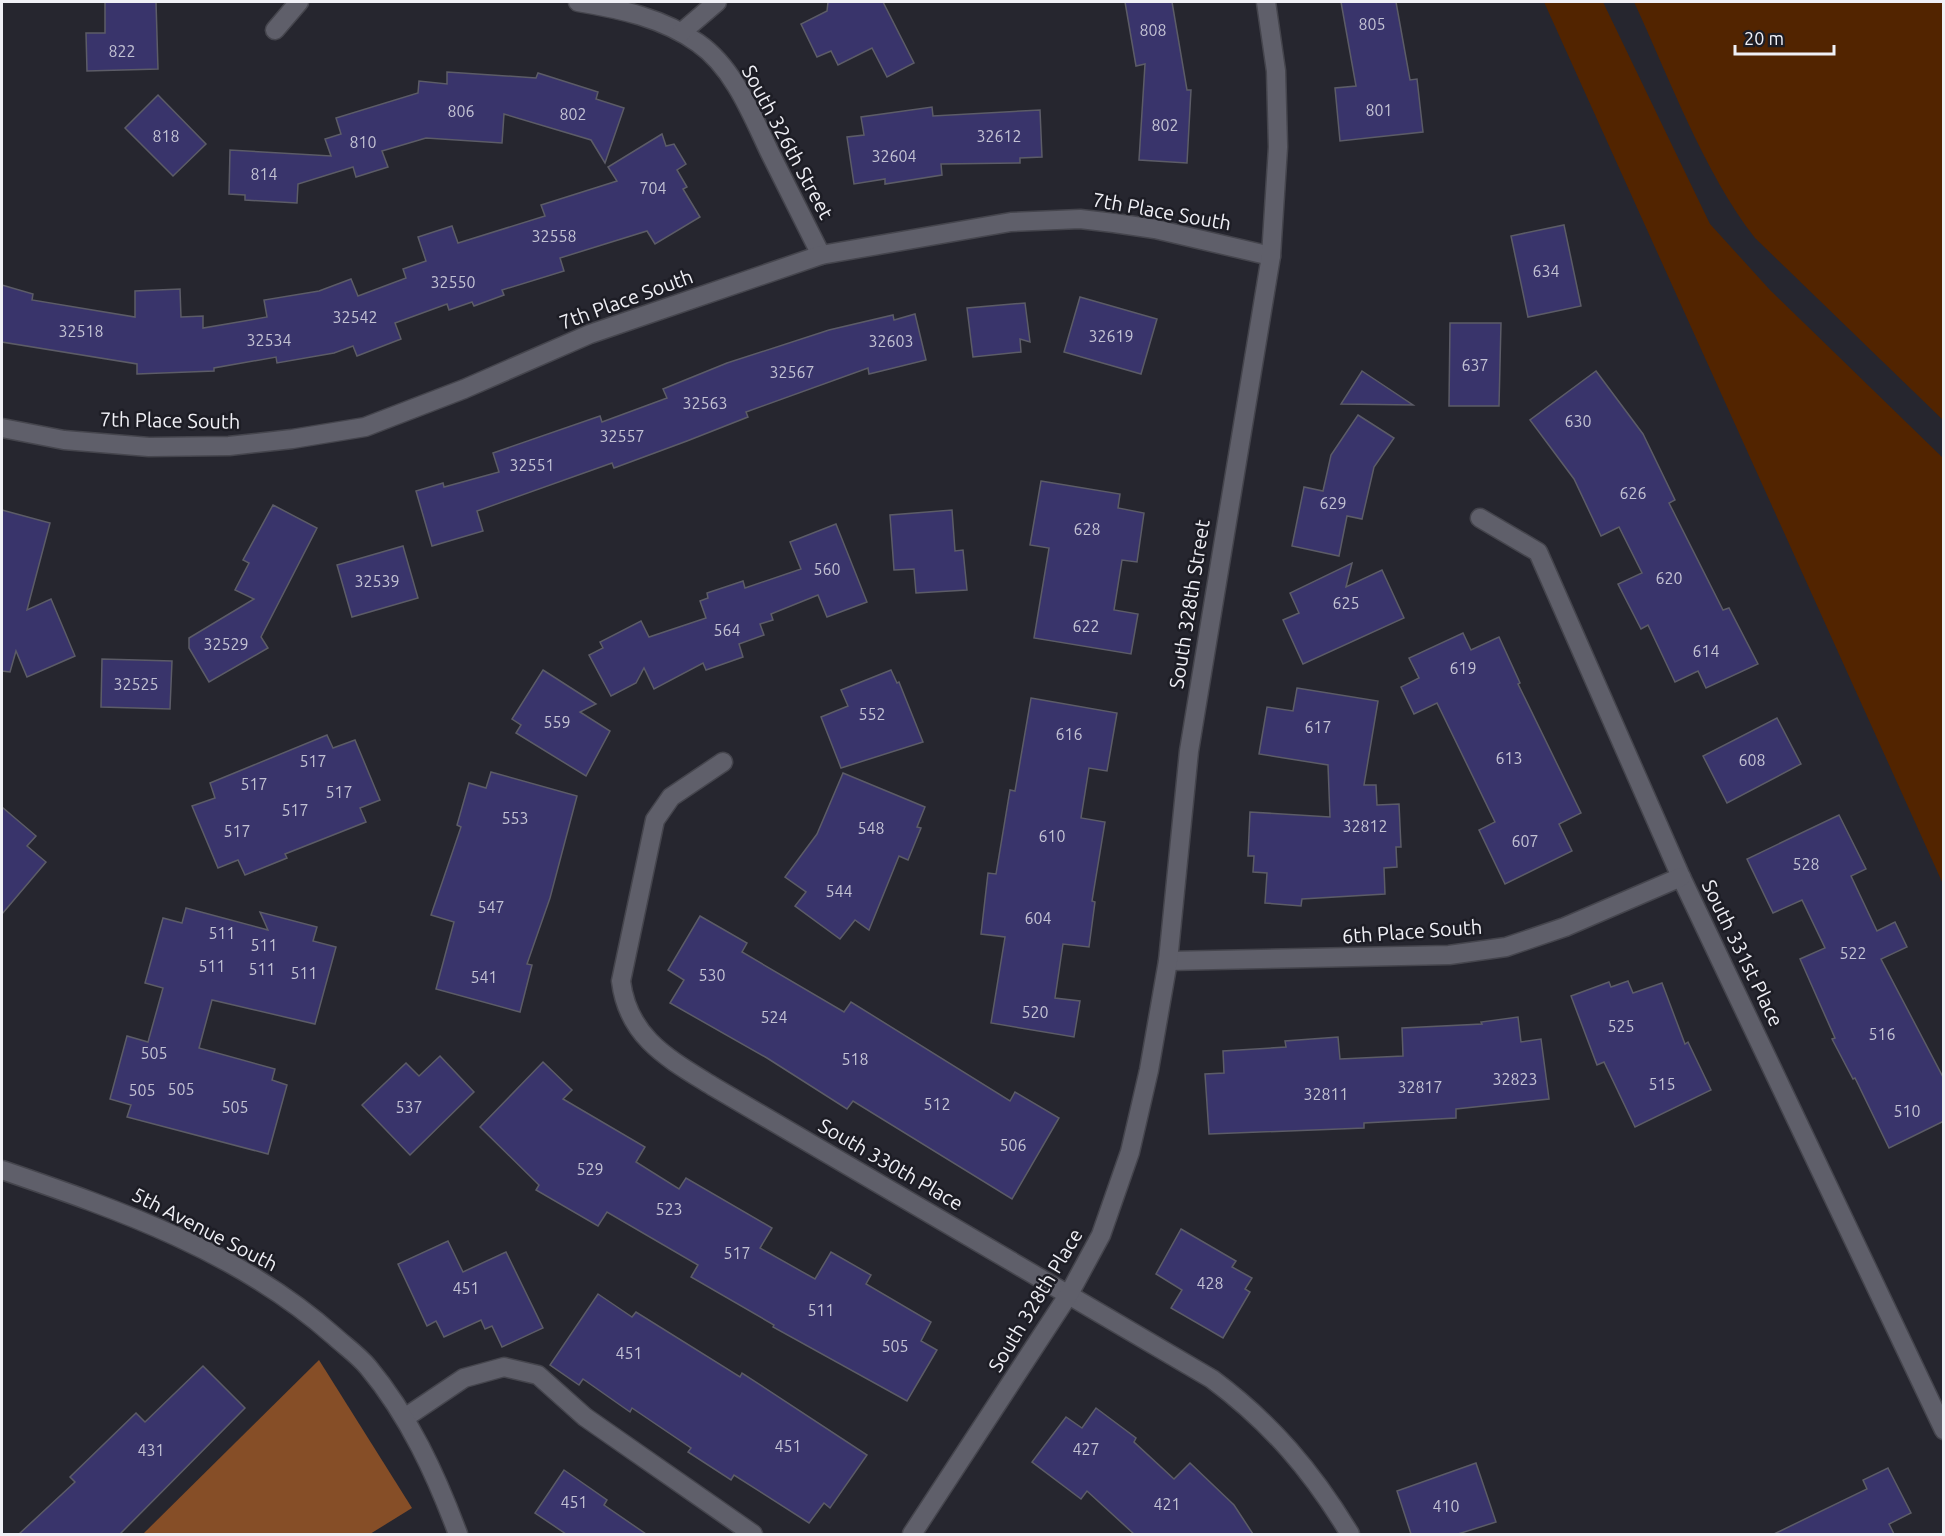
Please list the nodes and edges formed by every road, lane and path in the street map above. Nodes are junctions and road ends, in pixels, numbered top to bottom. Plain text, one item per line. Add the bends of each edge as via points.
1 (299, 2) edge
2 (578, 2) edge
3 (717, 2) edge
4 (1266, 2) edge
5 (275, 30) dead end
6 (682, 32) junction
7 (821, 255) junction
8 (1271, 256) junction
9 (2, 428) edge
10 (1480, 518) dead end
11 (723, 762) dead end
12 (1681, 877) junction
13 (1168, 961) junction
14 (2, 1170) edge
15 (1069, 1294) junction
16 (406, 1418) junction
17 (1944, 1430) edge
18 (458, 1534) edge
19 (753, 1534) edge
20 (912, 1534) edge
21 (1350, 1534) edge

1 - 5 street
2 - 6 street, South 326th Street via 617,9
3 - 6 street
4 - 8 street, South 328th Street via 1276,72 1278,147
6 - 7 street, South 326th Street via 716,59 732,79
7 - 8 street, 7th Place South via 1011,222 1080,219 1155,229
7 - 9 street, 7th Place South via 590,334 364,427 229,446 149,447 64,440
8 - 13 street, South 328th Street via 1191,739
10 - 12 street, South 331st Place via 1538,552
11 - 15 street, South 330th Place via 671,797 655,820 621,981 624,1004 636,1026 657,1049 685,1069
12 - 13 street, 6th Place South via 1565,927 1506,947 1449,955
12 - 17 street, South 331st Place
13 - 15 street, South 328th Place via 1130,1152 1101,1235
14 - 16 street, 5th Avenue South via 107,1206 254,1276 306,1311 367,1365
15 - 20 street, South 328th Place
15 - 21 street, South 330th Place via 1181,1359 1255,1412 1310,1473
16 - 18 street
16 - 19 street via 464,1378 504,1367 538,1375 585,1417

